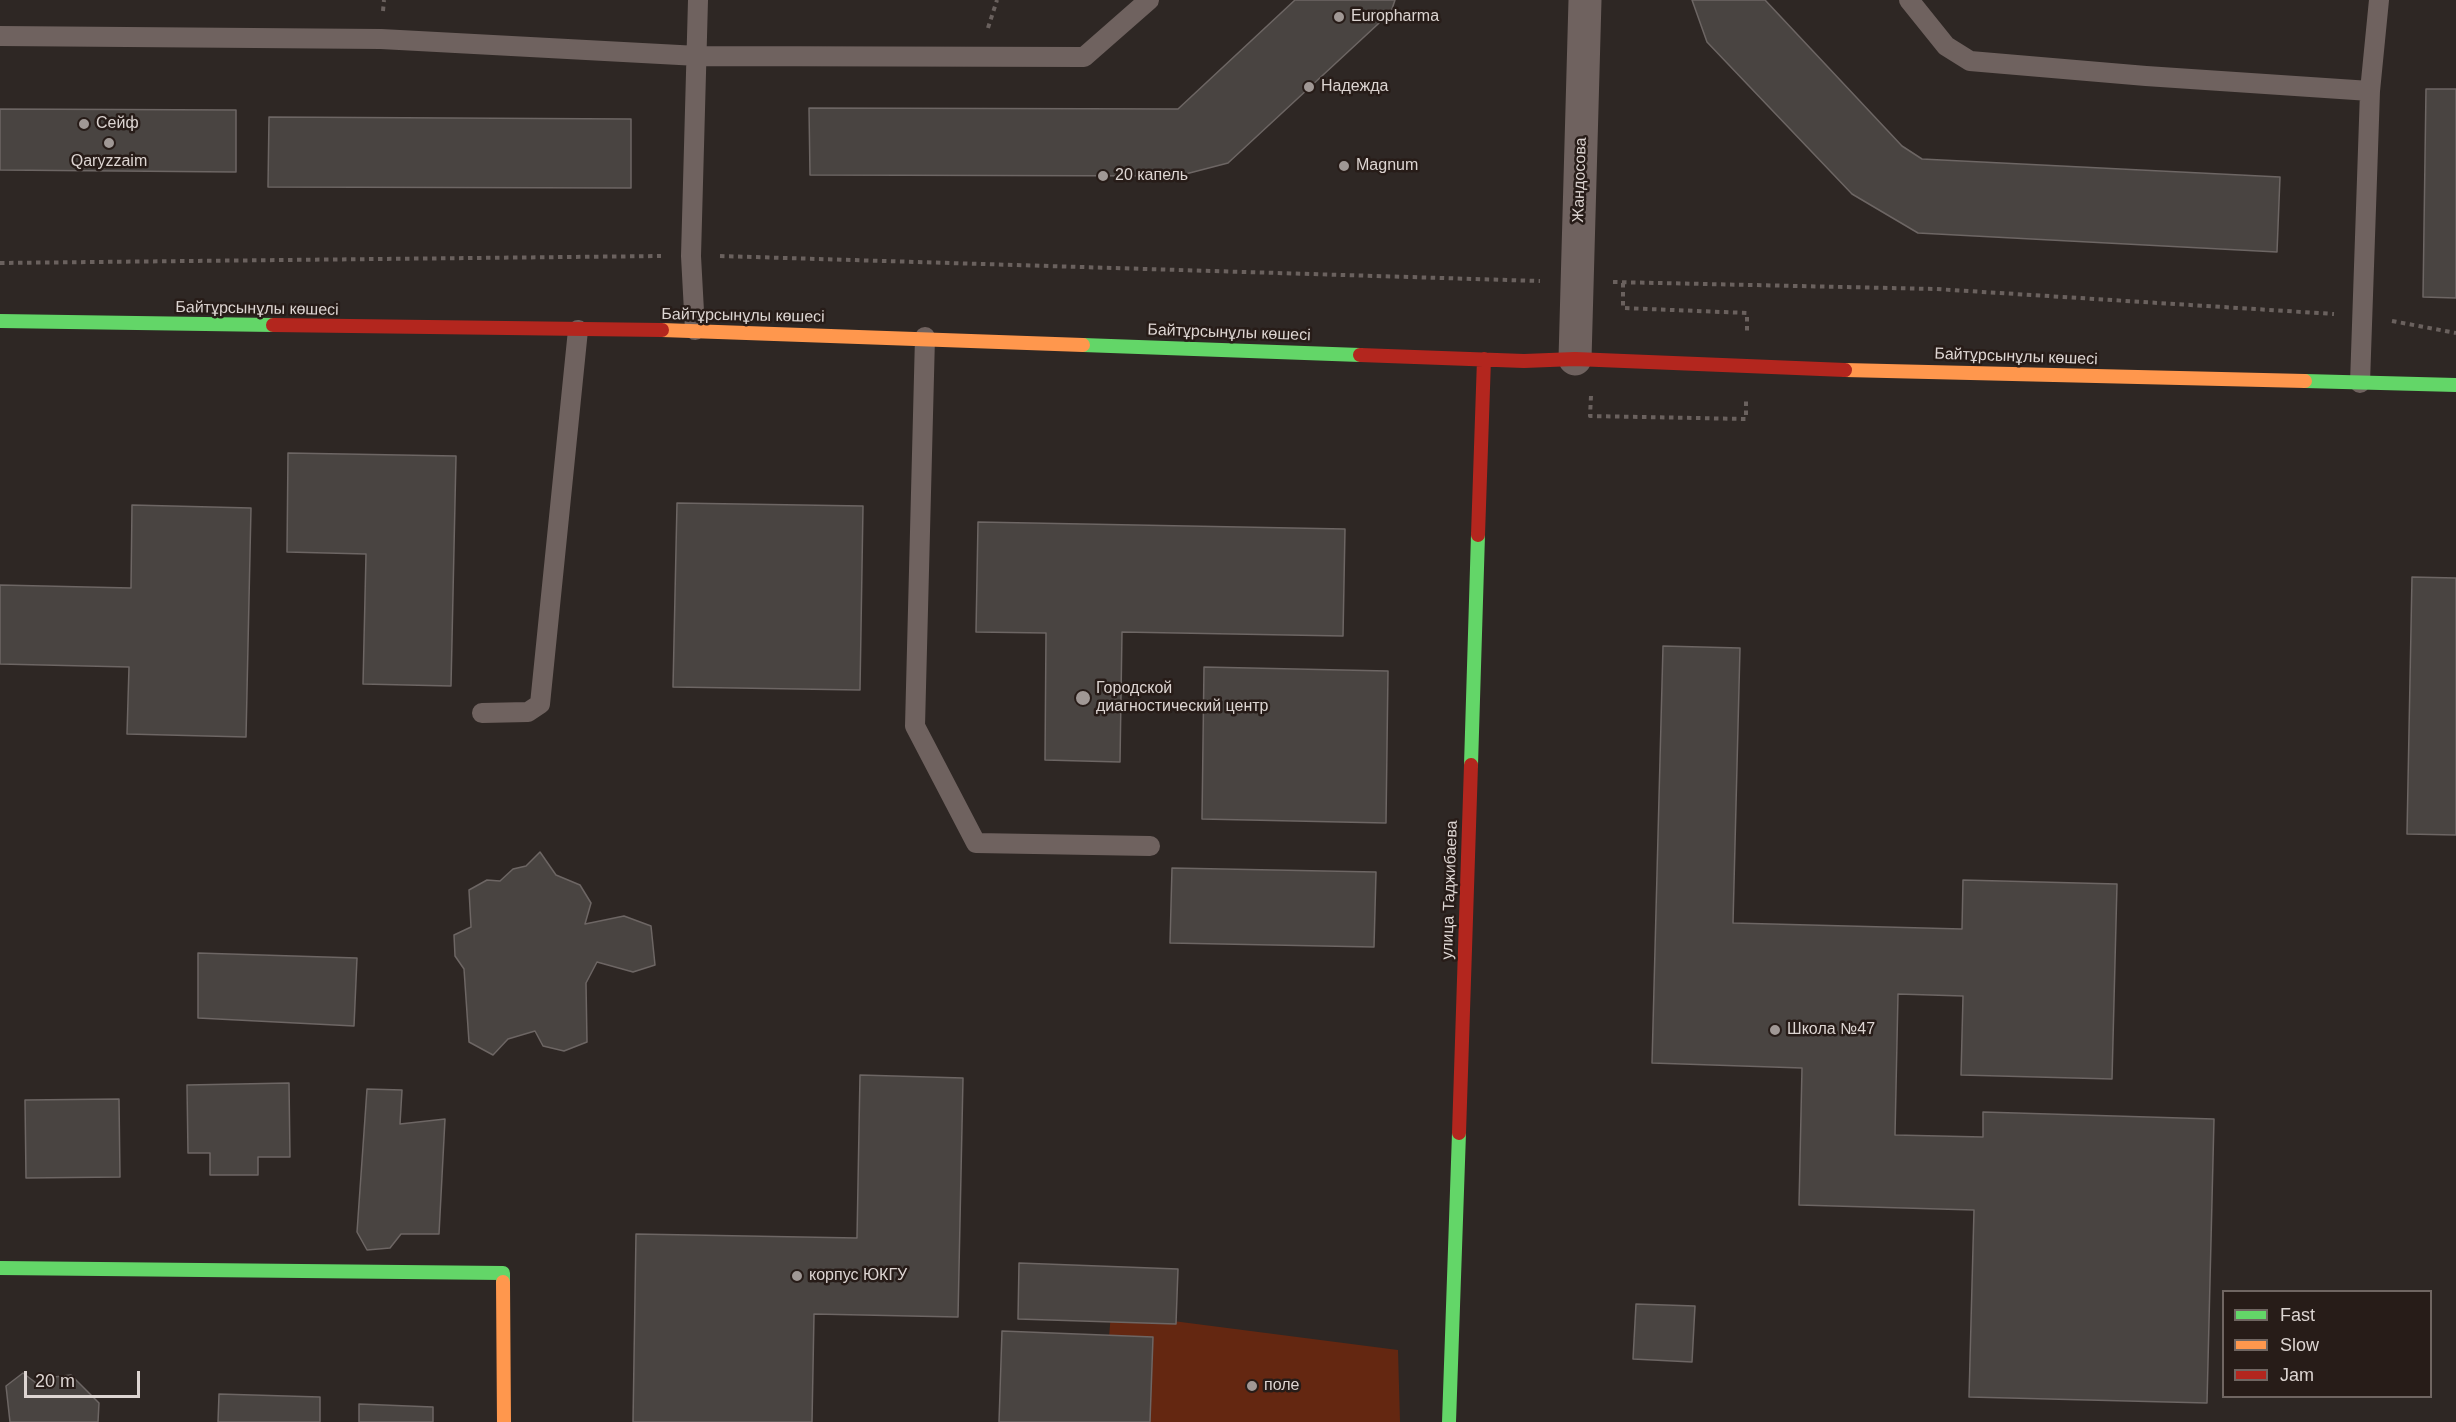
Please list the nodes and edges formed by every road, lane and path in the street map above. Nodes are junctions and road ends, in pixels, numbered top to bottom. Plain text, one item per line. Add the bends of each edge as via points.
1 (698, 0) edge
2 (1149, 0) edge
3 (1585, 0) edge
4 (1909, 0) edge
5 (2379, 0) edge
6 (0, 36) edge
7 (698, 56) junction
8 (2370, 91) junction
9 (691, 256) junction
10 (0, 263) edge
11 (1577, 282) junction
12 (1623, 283) junction
13 (1747, 313) dead end
14 (2363, 316) junction
15 (0, 321) edge
16 (578, 330) junction
17 (695, 330) junction
18 (2456, 333) edge
19 (925, 338) junction
20 (1484, 359) junction
21 (1575, 359) junction
22 (2360, 383) junction
23 (2456, 385) edge
24 (1590, 416) dead end
25 (1746, 419) dead end
26 (482, 713) dead end
27 (1150, 846) dead end
28 (0, 1268) edge
29 (504, 1422) edge
30 (1449, 1422) edge

1 - 7 lane
2 - 7 lane via 1084,57
3 - 11 street, Жандосова
4 - 8 lane via 1946,46 1970,61
5 - 8 lane
6 - 7 lane via 381,39
7 - 9 lane
8 - 14 lane
9 - 10 path
9 - 11 path
9 - 17 lane
11 - 12 path
11 - 21 street, Жандосова
12 - 13 path via 1623,308
12 - 14 path via 1936,289
14 - 18 path
14 - 22 lane
15 - 16 main road, Байтұрсынұлы көшесі
16 - 17 main road, Байтұрсынұлы көшесі
16 - 26 lane via 540,704 528,712
17 - 19 main road, Байтұрсынұлы көшесі
19 - 20 main road, Байтұрсынұлы көшесі
19 - 27 lane via 915,726 976,843
20 - 21 main road, Байтұрсынұлы көшесі
20 - 30 main road, улица Таджибаева
21 - 22 main road, Байтұрсынұлы көшесі
22 - 23 main road, Байтұрсынұлы көшесі
24 - 25 path
28 - 29 main road via 503,1273

